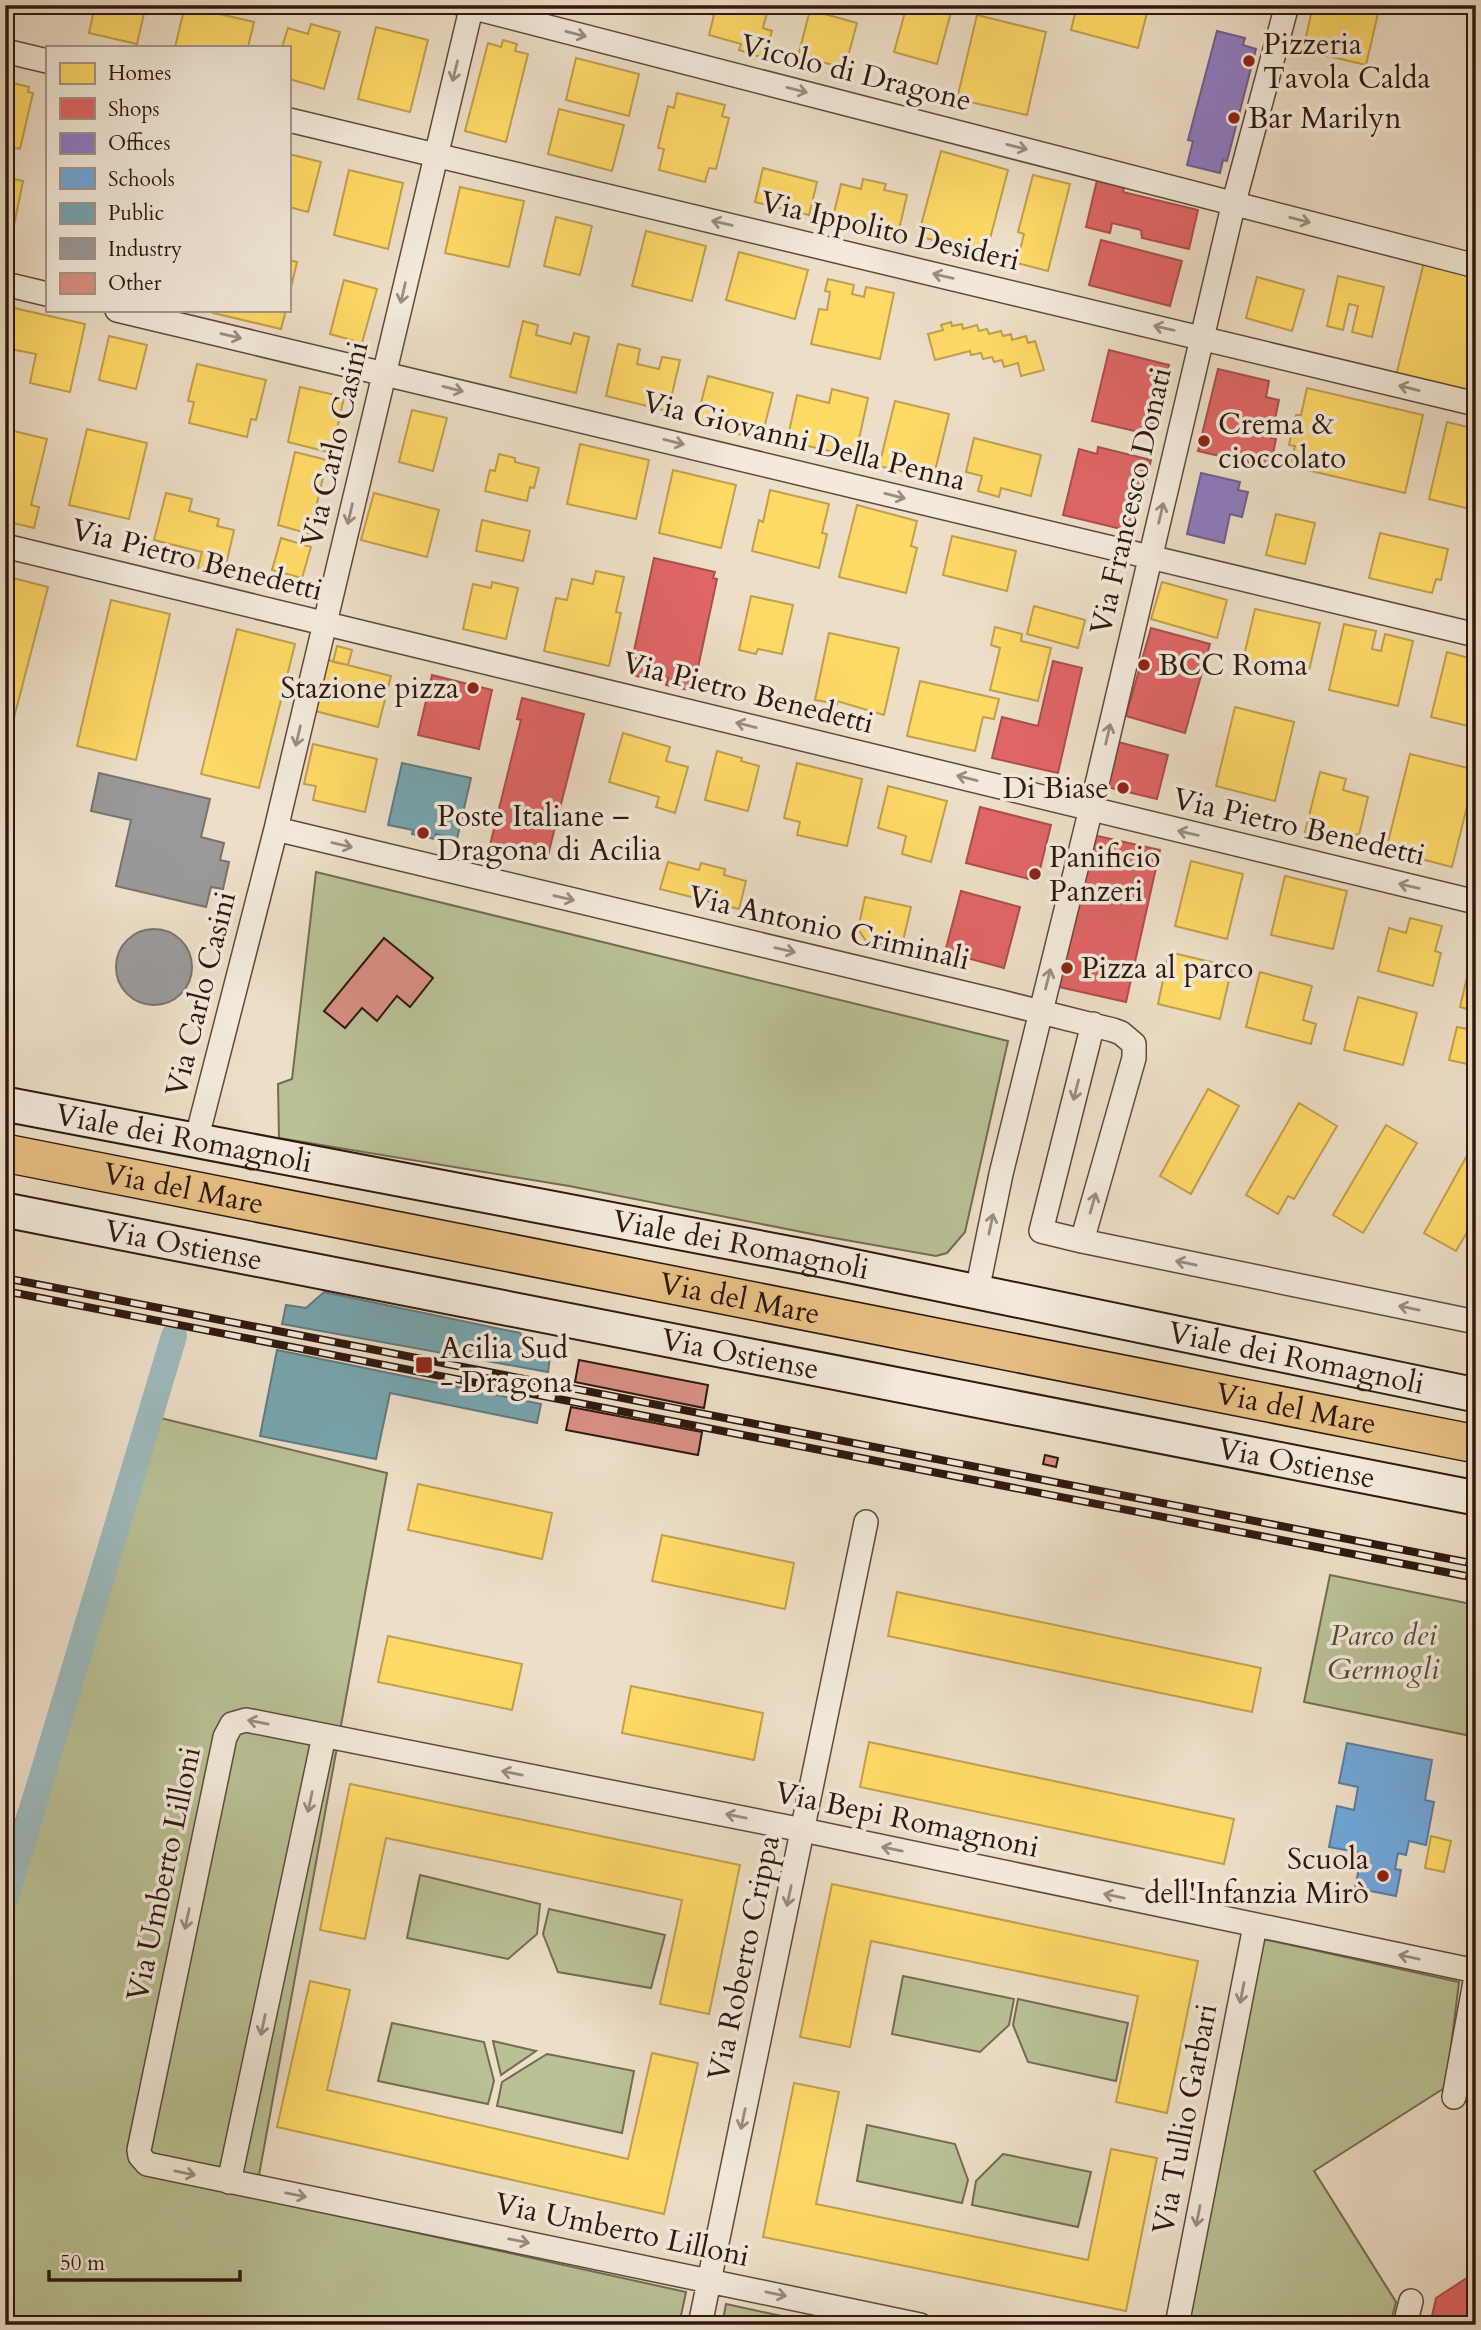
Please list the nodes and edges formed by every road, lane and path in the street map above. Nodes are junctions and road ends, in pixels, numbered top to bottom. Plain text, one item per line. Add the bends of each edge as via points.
1 (1287, 5) edge
2 (468, 6) edge
3 (5, 51) edge
4 (46, 61) edge
5 (290, 120) edge
6 (435, 155) junction
7 (1234, 202) junction
8 (1476, 266) edge
9 (5, 284) edge
10 (46, 293) edge
11 (126, 312) edge
12 (1202, 337) junction
13 (384, 372) junction
14 (1476, 404) edge
15 (5, 546) edge
16 (1150, 557) junction
17 (324, 623) junction
18 (1476, 635) edge
19 (1090, 808) junction
20 (276, 829) junction
21 (1476, 902) edge
22 (1040, 1011) junction
23 (1093, 1024) junction
24 (5, 1104) edge
25 (196, 1141) junction
26 (5, 1153) edge
27 (5, 1210) edge
28 (1082, 1241) junction
29 (977, 1291) junction
30 (1476, 1322) edge
31 (1476, 1395) edge
32 (1476, 1444) edge
33 (1476, 1499) edge
34 (866, 1521) dead end
35 (324, 1736) junction
36 (803, 1830) junction
37 (1255, 1926) junction
38 (1476, 1971) edge
39 (1476, 1976) edge
40 (1454, 2097) dead end
41 (229, 2182) junction
42 (709, 2279) junction
43 (1411, 2301) dead end
44 (700, 2325) edge
45 (920, 2325) edge
46 (1177, 2325) edge
47 (1405, 2325) edge

1 - 7 street, Via Francesco Donati
2 -> 6 street, Via Carlo Casini
2 -> 7 street, Vicolo di Dragone
3 - 4 street
5 - 6 street, Via Ippolito Desideri
12 -> 6 street, Via Ippolito Desideri
6 -> 13 street, Via Carlo Casini
7 -> 8 street, Vicolo di Dragone
7 - 12 street, Via Francesco Donati
9 - 10 street
11 -> 13 street, Via Giovanni Della Penna
14 -> 12 street, Via Ippolito Desideri
16 -> 12 street, Via Francesco Donati
13 -> 16 street, Via Giovanni Della Penna
13 -> 17 street, Via Carlo Casini
15 - 17 street, Via Pietro Benedetti
16 - 18 street, Via Giovanni Della Penna
19 -> 16 street, Via Francesco Donati
19 -> 17 street, Via Pietro Benedetti
17 -> 20 street, Via Carlo Casini
21 -> 19 street, Via Pietro Benedetti
22 -> 19 street, Via Francesco Donati
20 -> 22 street, Via Antonio Criminali
20 - 25 street, Via Carlo Casini
22 - 23 street
29 -> 22 street, Via Francesco Donati
28 -> 23 street via 1134,1058 1129,1038
23 -> 28 street via 1041,1231
24 - 25 main road, Viale dei Romagnoli
25 - 29 main road, Viale dei Romagnoli
26 - 32 main road, Via del Mare
27 - 33 main road, Via Ostiense
30 -> 28 street
29 - 31 main road, Viale dei Romagnoli
34 - 36 street, Via Roberto Crippa
36 -> 35 street, Via Bepi Romagnoni
35 -> 41 street
35 -> 41 street, Via Umberto Lilloni via 246,1720 232,1724 225,1737 139,2150 142,2160 151,2166
37 -> 36 street, Via Bepi Romagnoni
36 -> 42 street, Via Roberto Crippa
38 -> 37 street, Via Bepi Romagnoni
37 -> 46 street, Via Tullio Garbari
39 - 40 street
41 -> 42 street, Via Umberto Lilloni
42 - 44 street, Via Roberto Crippa
42 -> 45 street, Via Umberto Lilloni
43 - 47 street

